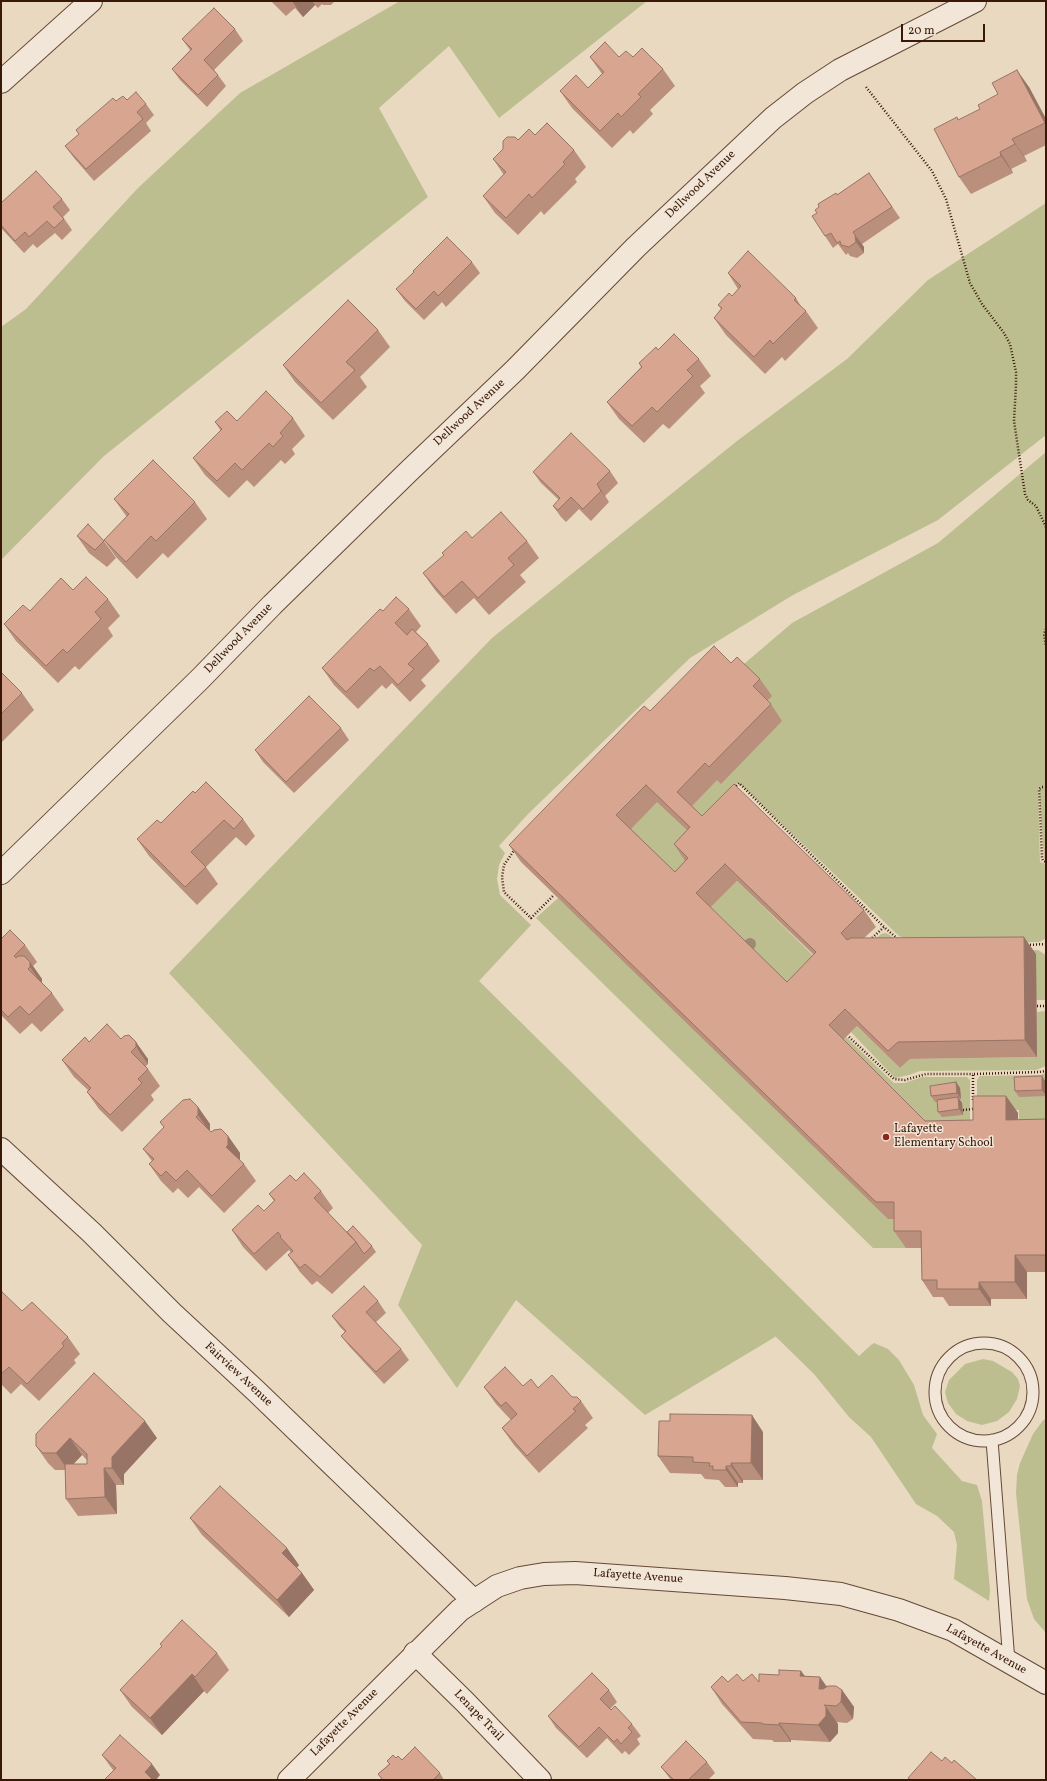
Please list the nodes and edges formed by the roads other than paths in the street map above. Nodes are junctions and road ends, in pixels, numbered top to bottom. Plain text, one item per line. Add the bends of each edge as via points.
1 (91, 1) edge
2 (975, 1) edge
3 (1, 82) edge
4 (1, 872) edge
5 (1, 1150) edge
6 (992, 1440) junction
7 (474, 1602) junction
8 (415, 1653) junction
9 (1009, 1662) junction
10 (1046, 1683) edge
11 (289, 1780) edge
12 (540, 1780) edge

1 - 3 street
2 - 4 street, Dellwood Avenue via 840,70 773,118 636,247 515,370
5 - 7 street, Fairview Avenue via 92,1233
6 - 6 lane via 1007,1435 1023,1421 1029,1412 1033,1396 1032,1380 1025,1365 1014,1353 1000,1345 984,1342 968,1345 954,1352 942,1364 936,1379 934,1395 938,1411 947,1425 960,1435 975,1440
6 - 9 lane
7 - 8 street, Lafayette Avenue via 460,1610
7 - 9 street, Lafayette Avenue via 497,1586 520,1578 575,1573 841,1594 899,1610 953,1630
8 - 11 street, Lafayette Avenue
8 - 12 street, Lenape Trail
9 - 10 street, Lafayette Avenue

